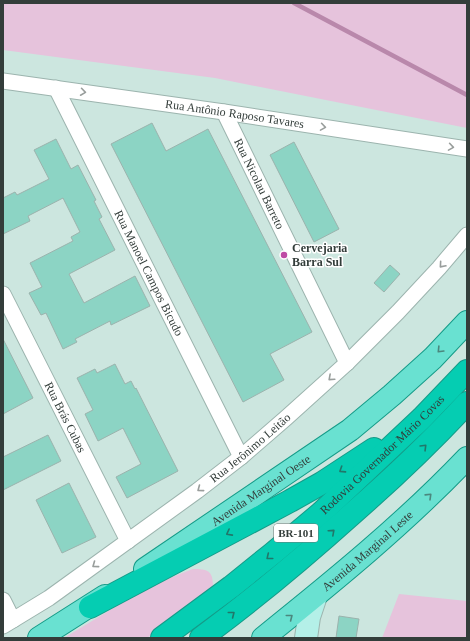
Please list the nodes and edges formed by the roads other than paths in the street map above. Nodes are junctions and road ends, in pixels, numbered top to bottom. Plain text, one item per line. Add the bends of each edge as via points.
1 (3, 81) edge
2 (56, 88) junction
3 (224, 112) junction
4 (467, 149) edge
5 (467, 235) edge
6 (3, 294) edge
7 (467, 322) edge
8 (347, 363) junction
9 (467, 370) edge
10 (467, 403) edge
11 (422, 418) junction
12 (241, 457) junction
13 (467, 458) edge
14 (128, 540) junction
15 (316, 596) junction
16 (3, 600) edge
17 (90, 607) junction
18 (8, 623) edge
19 (39, 638) edge
20 (162, 638) edge
21 (201, 638) edge
22 (264, 638) edge
23 (306, 638) edge

1 - 2 street, Rua Antônio Raposo Tavares
2 -> 3 street, Rua Antônio Raposo Tavares
2 - 12 street, Rua Manoel Campos Bicudo
3 -> 4 street, Rua Antônio Raposo Tavares
3 - 8 street, Rua Nicolau Barreto
5 -> 8 street, Rua Jerônimo Leitão via 439,268
6 - 14 street, Rua Brás Cubas
7 -> 17 main road, Avenida Marginal Oeste via 392,395 350,430
8 -> 12 street, Rua Jerônimo Leitão
9 - 11 highway, Rodovia Governador Mário Covas / BR-101
21 -> 10 highway, Rodovia Governador Mário Covas / BR-101 via 250,601 328,535 410,462
11 -> 17 highway via 316,487
11 -> 20 highway, Rodovia Governador Mário Covas / BR-101 via 321,513 231,587
12 -> 14 street, Rua Jerônimo Leitão
15 -> 13 main road, Avenida Marginal Leste via 382,540
14 -> 18 street, Rua Jerônimo Leitão via 49,598
22 -> 15 main road, Avenida Marginal Leste
15 - 23 main road
16 - 18 street
17 - 19 main road, Avenida Marginal Oeste

